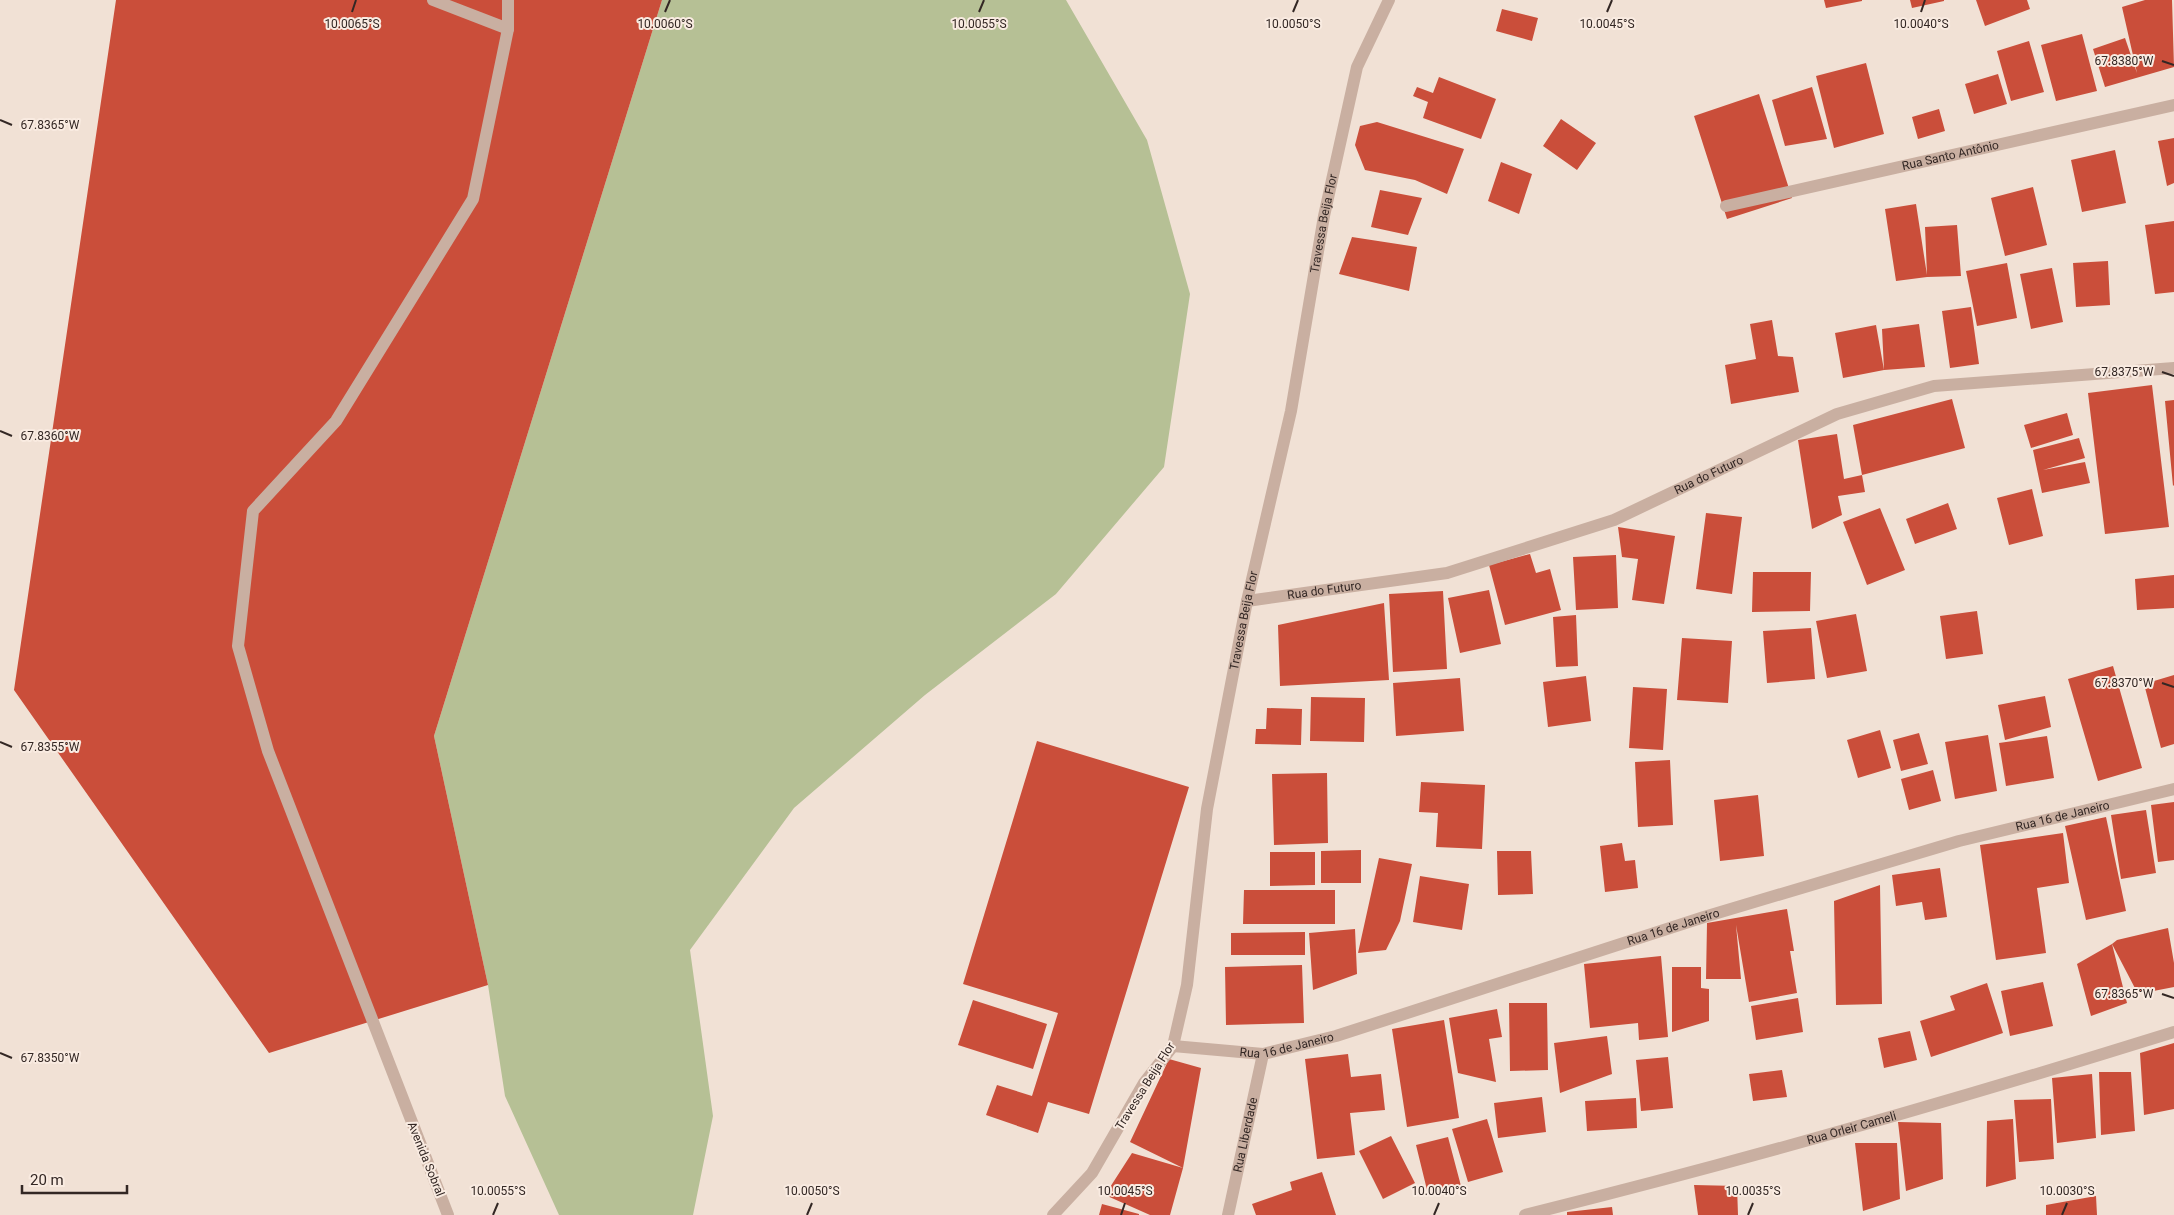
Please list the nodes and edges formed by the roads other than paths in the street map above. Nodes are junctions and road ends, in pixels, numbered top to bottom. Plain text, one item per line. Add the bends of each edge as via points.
1 (433, 0) edge
2 (508, 0) edge
3 (1389, 0) edge
4 (508, 29) junction
5 (2174, 105) edge
6 (1726, 206) dead end
7 (2174, 368) edge
8 (1247, 601) junction
9 (2174, 789) edge
10 (2174, 1032) edge
11 (1173, 1046) junction
12 (1264, 1054) junction
13 (448, 1215) edge
14 (1054, 1215) edge
15 (1228, 1215) edge
16 (1525, 1215) edge

1 - 4 street
2 - 4 street, Avenida Sobral
3 - 8 street, Travessa Beija Flor via 1357,67 1324,216 1291,411
4 - 13 street, Avenida Sobral via 474,199 336,421 253,511 238,646 268,751
5 - 6 street, Rua Santo Antônio
7 - 8 street, Rua do Futuro via 1934,386 1837,414 1614,520 1447,573
8 - 11 street, Travessa Beija Flor via 1207,810 1187,985
9 - 12 street, Rua 16 de Janeiro via 1950,844 1704,917 1336,1036
10 - 16 street, Rua Orleir Cameli via 2024,1079 1685,1175
11 - 12 street, Rua 16 de Janeiro
11 - 14 street, Travessa Beija Flor via 1144,1082 1092,1173
12 - 15 street, Rua Liberdade

